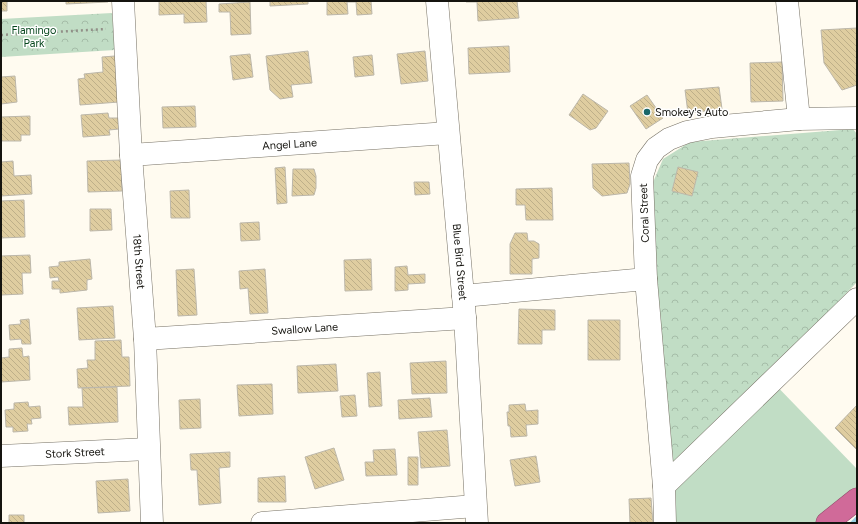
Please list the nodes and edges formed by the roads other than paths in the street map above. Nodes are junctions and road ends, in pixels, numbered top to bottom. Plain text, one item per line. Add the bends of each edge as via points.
1 (123, 1) edge
2 (437, 1) edge
3 (787, 1) edge
4 (857, 118) edge
5 (799, 119) junction
6 (448, 133) junction
7 (131, 155) junction
8 (646, 279) junction
9 (463, 296) junction
10 (857, 299) edge
11 (465, 318) junction
12 (145, 339) junction
13 (148, 449) junction
14 (1, 456) edge
15 (664, 486) junction
16 (857, 499) edge
17 (476, 514) edge
18 (152, 523) edge
19 (262, 523) edge
20 (665, 523) edge
21 (827, 523) edge

1 - 7 street, 18th Street
2 - 6 street, Blue Bird Street
3 - 5 street
4 - 5 street, Coral Street
5 - 8 street, Coral Street via 706,128 687,132 656,148 647,160 642,176
6 - 7 street, Angel Lane
6 - 9 street, Blue Bird Street
7 - 12 street, 18th Street
8 - 9 street
8 - 15 street, Coral Street
9 - 11 street, Blue Bird Street
10 - 15 street
11 - 12 street, Swallow Lane
11 - 17 street, Blue Bird Street
12 - 13 street, 18th Street
13 - 14 street, Stork Street
13 - 18 street, 18th Street
15 - 20 street, Coral Street
16 - 21 highway
17 - 19 street

